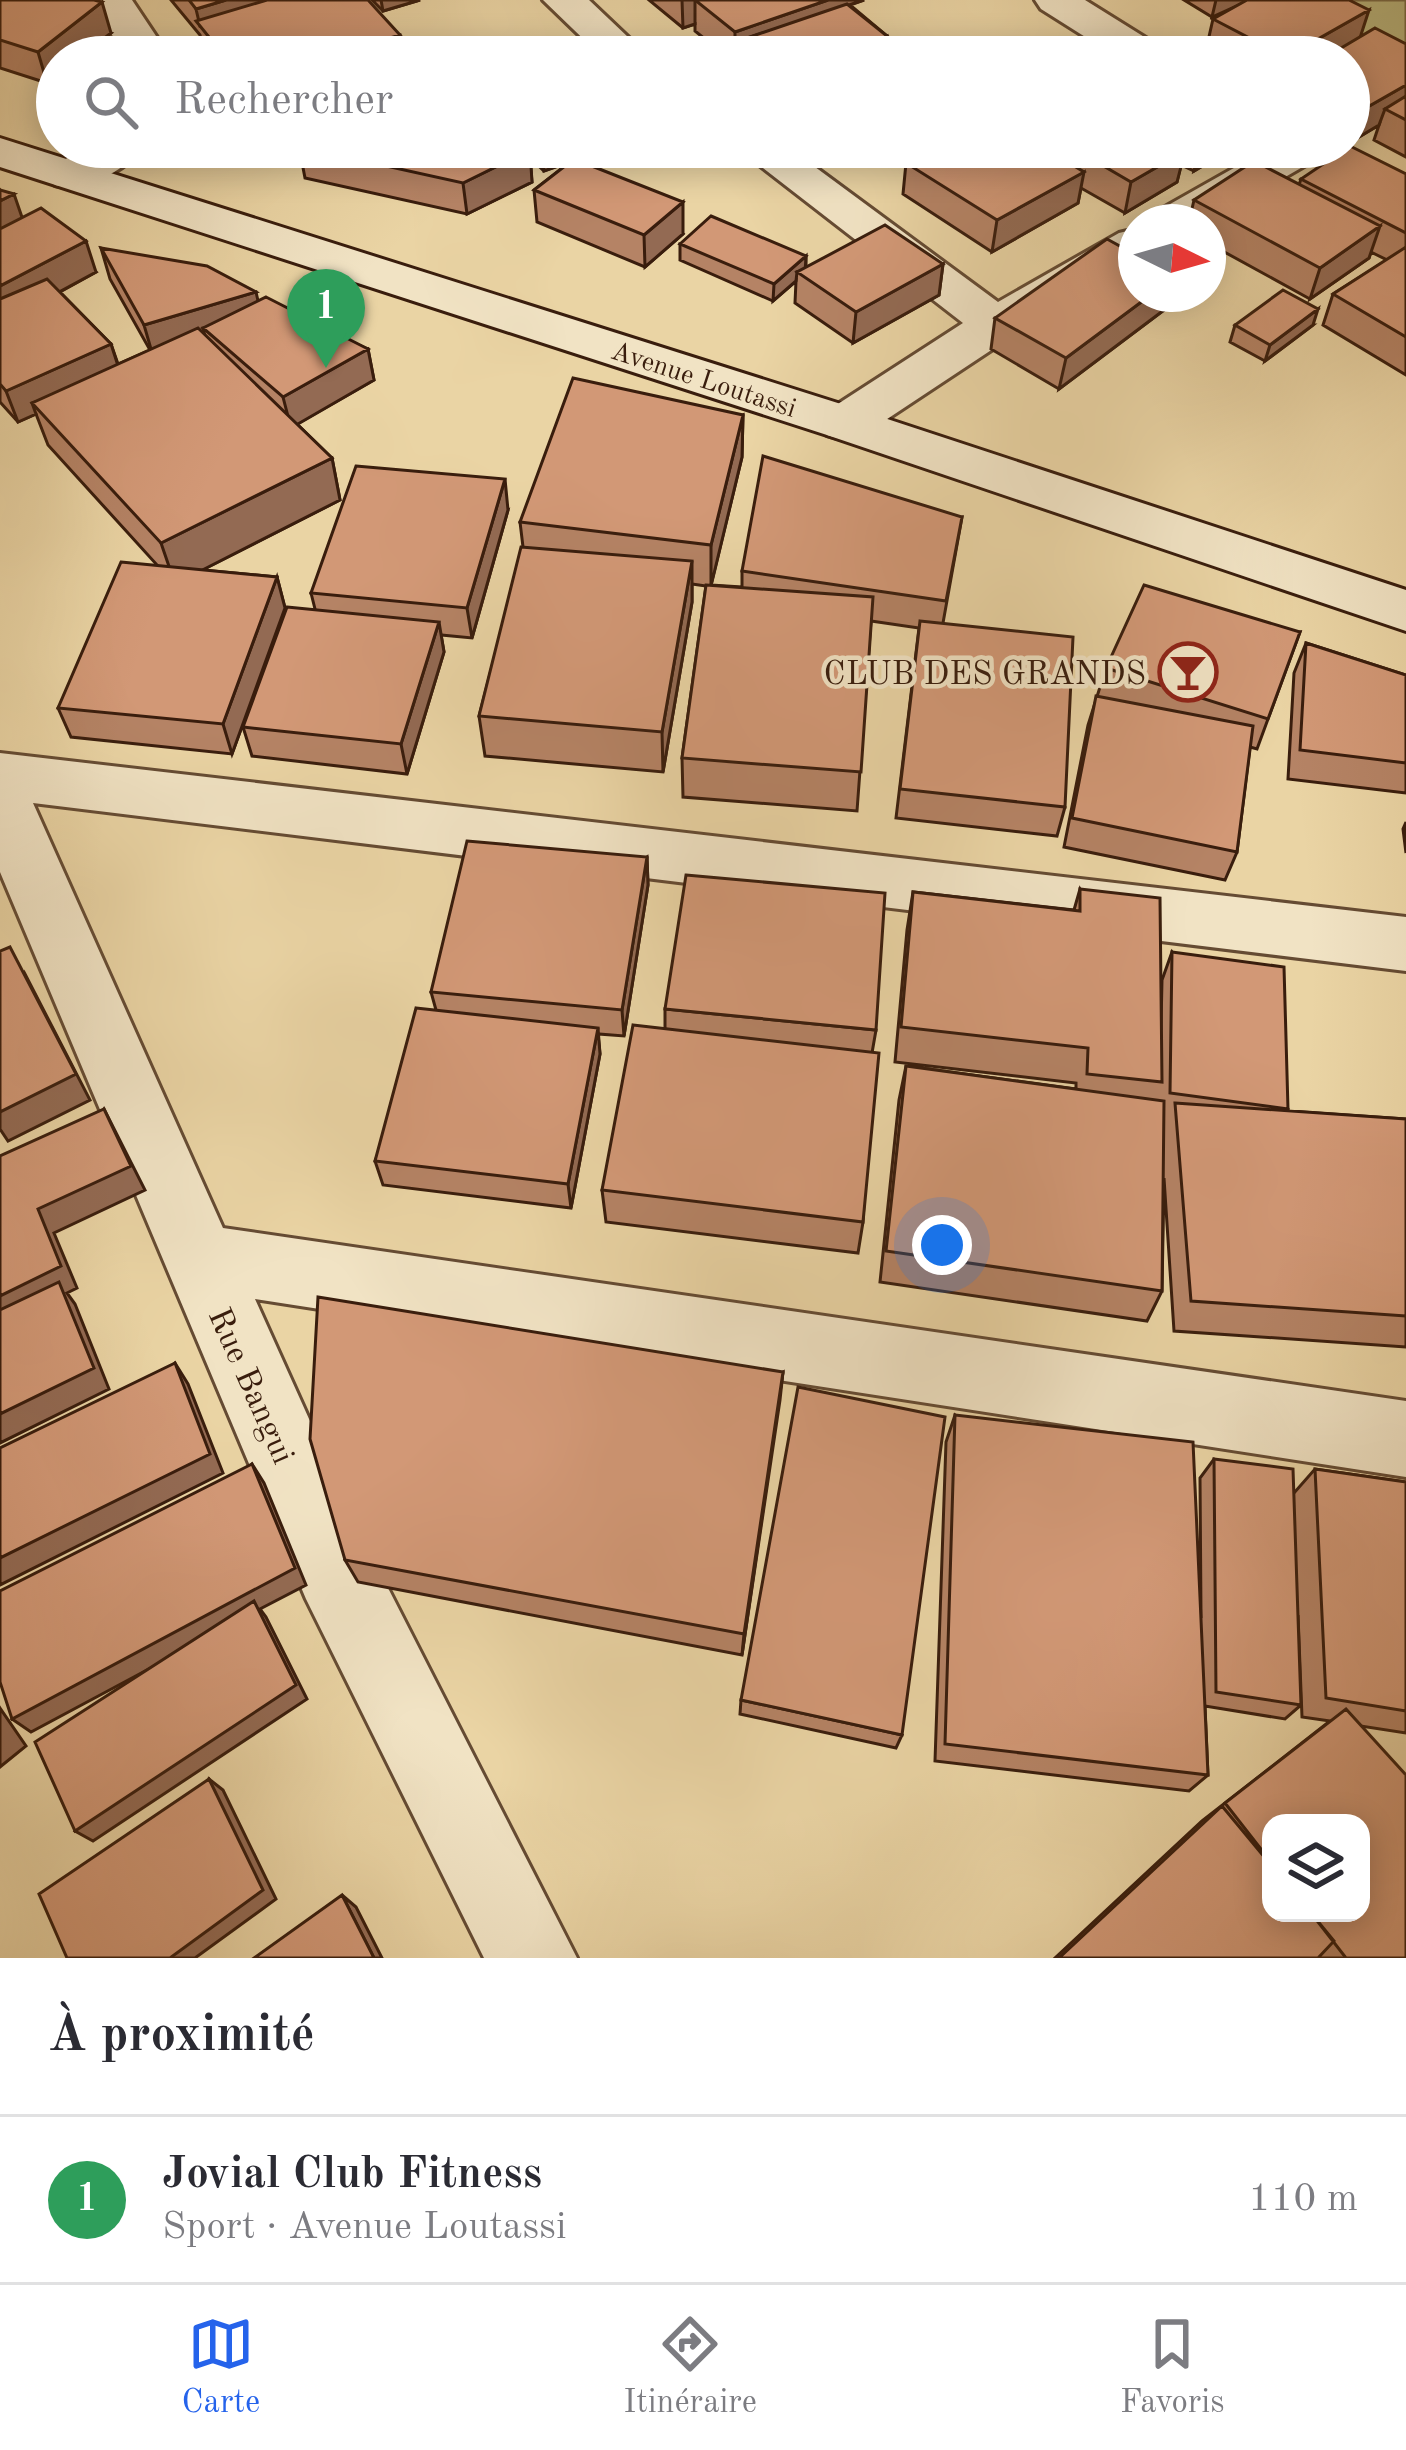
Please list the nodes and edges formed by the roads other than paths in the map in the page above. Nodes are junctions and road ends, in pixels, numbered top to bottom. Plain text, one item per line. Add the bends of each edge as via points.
1 (111, 0) edge
2 (564, 0) edge
3 (1056, 0) edge
4 (134, 36) edge
5 (604, 36) edge
6 (1113, 36) edge
7 (0, 152) edge
8 (36, 164) edge
9 (49, 168) edge
10 (83, 168) edge
11 (787, 168) edge
12 (1263, 168) edge
13 (1335, 168) edge
14 (1341, 171) edge
15 (71, 175) junction
16 (1203, 204) edge
17 (1118, 253) edge
18 (996, 324) junction
19 (845, 423) junction
20 (1406, 611) edge
21 (0, 776) edge
22 (0, 799) edge
23 (1406, 944) edge
24 (196, 1257) junction
25 (1406, 1439) edge
26 (532, 1958) edge

1 - 4 street
2 - 5 street
3 - 6 street
7 - 8 street, Avenue Loutassi
9 - 15 street, Avenue Loutassi
10 - 15 street
11 - 18 street
12 - 16 street
13 - 14 street
15 - 19 street, Avenue Loutassi
17 - 18 street
18 - 19 street
19 - 20 street, Avenue Loutassi
21 - 23 street
22 - 24 street, Rue Bangui
24 - 25 street
24 - 26 street, Rue Bangui via 334,1570

